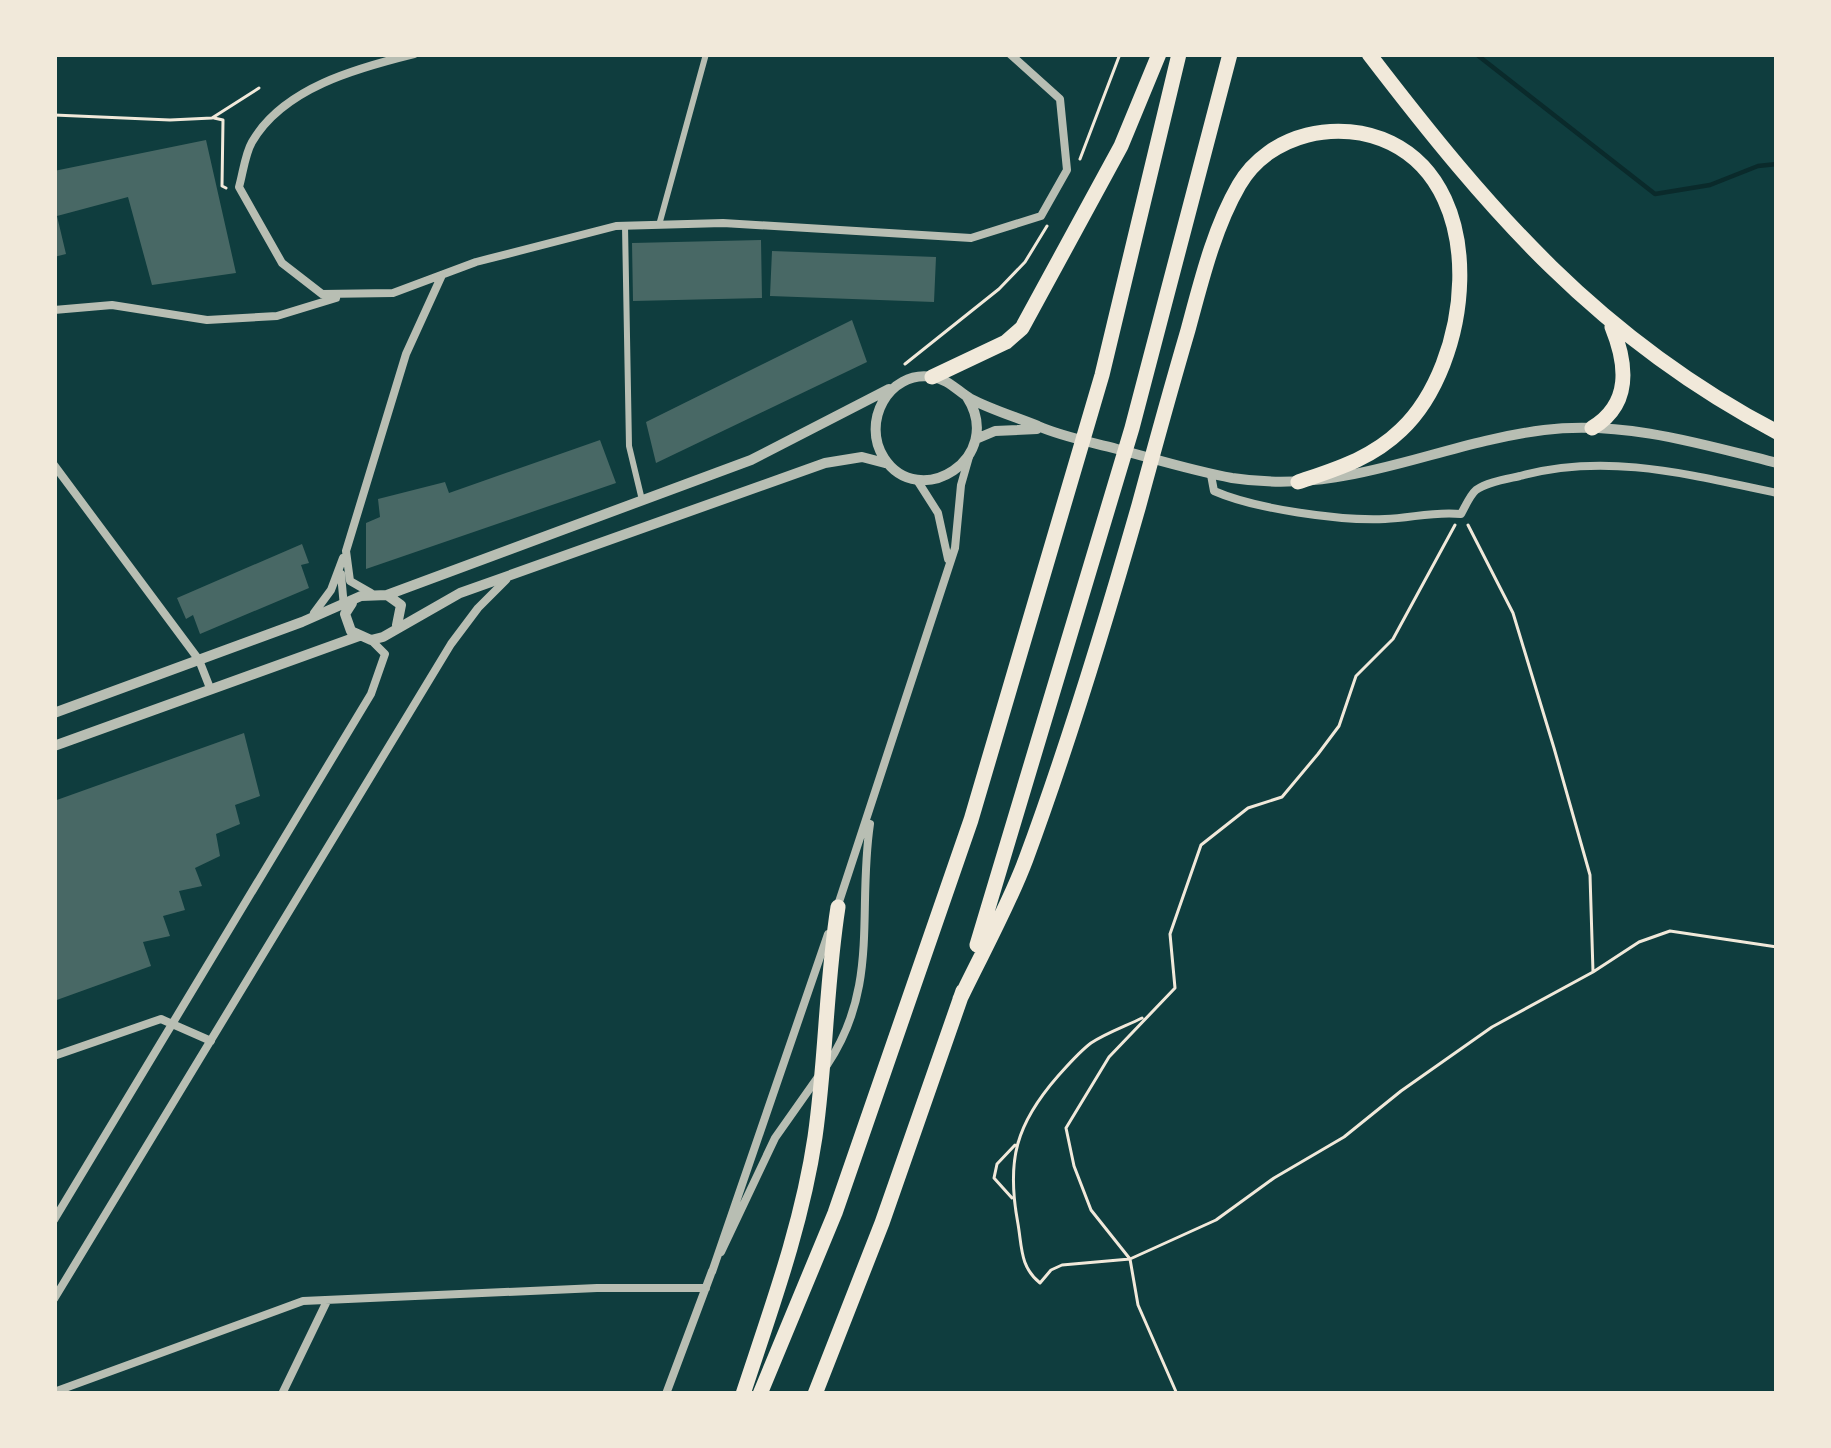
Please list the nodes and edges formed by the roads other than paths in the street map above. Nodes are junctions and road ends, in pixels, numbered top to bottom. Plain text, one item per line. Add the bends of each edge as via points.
1 (414, 54) edge
2 (706, 54) edge
3 (1010, 54) edge
4 (1159, 54) edge
5 (1179, 54) edge
6 (1230, 54) edge
7 (1370, 54) edge
8 (659, 225) junction
9 (625, 226) junction
10 (442, 275) junction
11 (349, 294) junction
12 (54, 310) edge
13 (1611, 324) junction
14 (932, 377) junction
15 (897, 385) junction
16 (967, 397) junction
17 (1592, 428) junction
18 (1043, 429) junction
19 (1777, 432) edge
20 (976, 439) junction
21 (969, 456) junction
22 (1777, 463) edge
23 (889, 464) junction
24 (54, 465) edge
25 (1210, 473) junction
26 (916, 479) junction
27 (1298, 482) junction
28 (1777, 493) edge
29 (642, 500) junction
30 (346, 551) junction
31 (340, 567) junction
32 (514, 574) junction
33 (946, 578) junction
34 (373, 593) junction
35 (388, 595) junction
36 (347, 607) junction
37 (309, 619) junction
38 (392, 631) junction
39 (365, 638) junction
40 (199, 660) junction
41 (210, 688) junction
42 (54, 713) edge
43 (54, 746) edge
44 (879, 788) junction
45 (838, 907) junction
46 (960, 999) junction
47 (175, 1022) junction
48 (211, 1041) junction
49 (54, 1056) edge
50 (822, 1073) junction
51 (54, 1220) edge
52 (712, 1272) junction
53 (706, 1288) junction
54 (54, 1299) edge
55 (327, 1301) junction
56 (54, 1391) edge
57 (283, 1394) edge
58 (666, 1394) edge
59 (743, 1394) edge
60 (760, 1394) edge
61 (815, 1394) edge

1 - 11 street via 291,99 252,142 234,188 282,263 322,294
2 - 8 street
3 - 8 street via 1060,99 1071,171 1041,216 971,238
4 - 14 highway via 1121,146 1022,328
5 - 60 highway via 1102,375 971,820 843,1192
6 - 46 highway via 1107,517
7 - 13 highway via 1537,257
8 - 9 street
9 - 10 street
9 - 29 street via 629,446
10 - 11 street via 393,293
10 - 30 street via 406,354
11 - 12 street via 277,316 207,320 112,305
13 - 17 highway via 1625,376 1616,404
13 - 19 highway
14 - 15 street
14 - 16 street
15 - 23 street via 884,397 874,430
15 - 29 street via 751,460
16 - 18 street
16 - 20 street
17 - 22 street
17 - 27 street via 1499,438 1359,476
18 - 20 street
18 - 25 street
20 - 21 street
21 - 26 street via 949,474
21 - 33 street
23 - 26 street
23 - 32 street via 862,457 824,463
24 - 40 street
25 - 27 street
25 - 28 street via 1214,491 1248,506 1378,520 1461,514 1475,491 1498,482 1600,464
26 - 33 street via 944,529
27 - 46 highway via 1371,455 1404,428 1444,370 1451,342 1459,262 1448,207 1406,151 1372,136 1299,136 1240,183 1200,285 1096,654 1024,863
29 - 35 street
30 - 31 street
30 - 34 street via 350,581
31 - 36 street
31 - 37 street
32 - 38 street
32 - 48 street via 451,644
33 - 44 street
34 - 35 street
34 - 36 street
35 - 38 street via 402,609
36 - 37 street
36 - 39 street via 345,622
37 - 40 street
38 - 39 street
39 - 41 street
39 - 47 street via 385,654 371,694
40 - 41 street
40 - 42 street
41 - 43 street
44 - 45 street
44 - 50 street via 867,849 862,980 853,1019
45 - 50 highway
45 - 52 street
46 - 61 highway
47 - 48 street
47 - 49 street via 149,1021
47 - 51 street
48 - 54 street
50 - 52 street via 775,1138
50 - 59 highway via 796,1231
52 - 53 street
53 - 55 street
53 - 58 street
55 - 56 street via 281,1306
55 - 57 street

